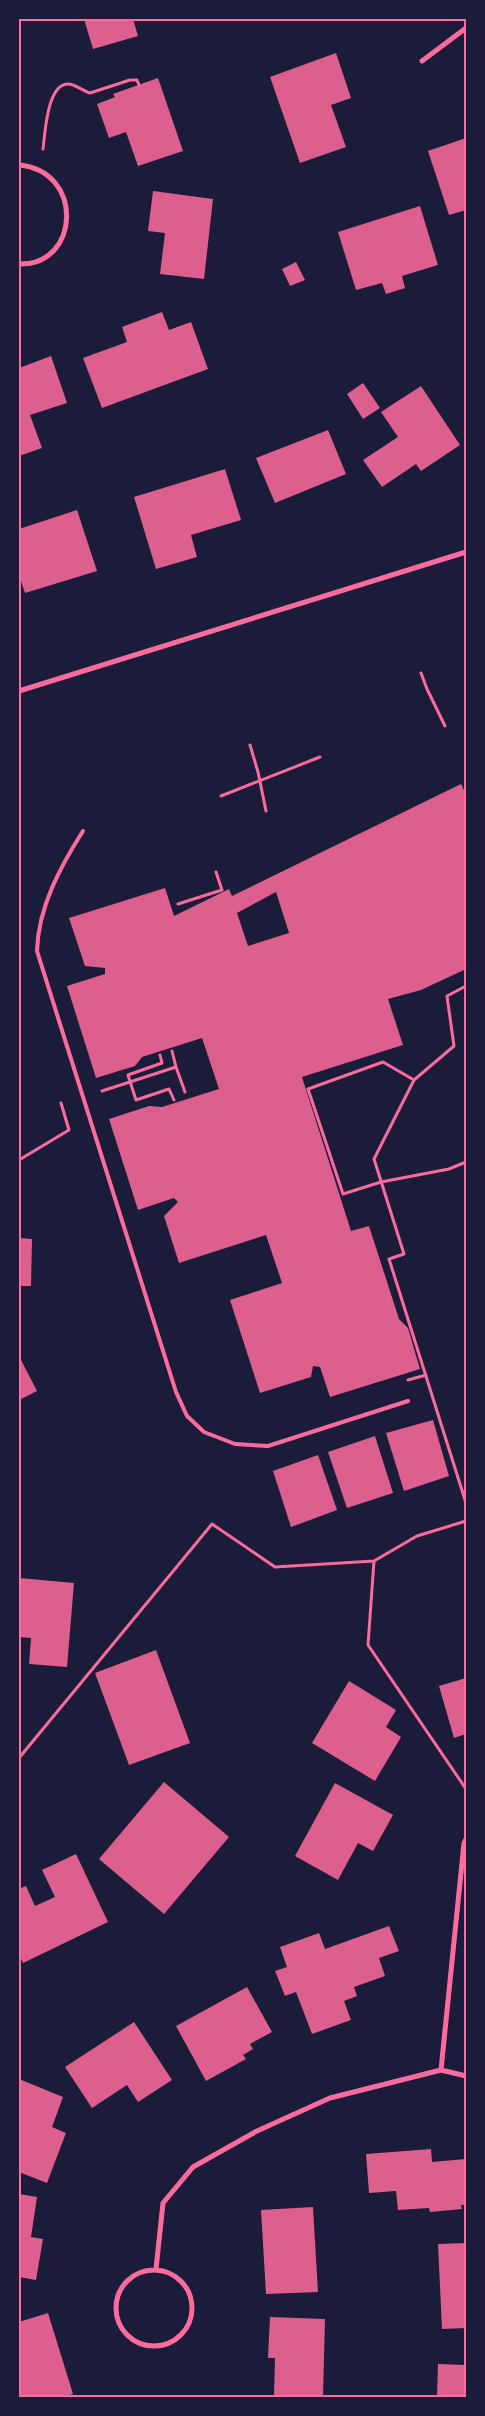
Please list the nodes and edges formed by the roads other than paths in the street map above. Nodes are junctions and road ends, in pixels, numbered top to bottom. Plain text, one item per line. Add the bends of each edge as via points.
1 (466, 28) edge
2 (422, 61) dead end
3 (19, 165) edge
4 (19, 264) edge
5 (466, 552) edge
6 (19, 691) edge
7 (83, 831) dead end
8 (408, 1401) dead end
9 (466, 1839) edge
10 (441, 2070) junction
11 (466, 2076) edge
12 (156, 2269) junction

1 - 2 street
3 - 4 street via 37,168 51,177 61,190 68,222 53,250 40,259
5 - 6 street
7 - 8 lane via 49,896 38,932 37,951 176,1392 187,1416 204,1432 235,1444 268,1446
9 - 10 street
10 - 11 street
10 - 12 street via 330,2098 257,2131 193,2167 162,2203
12 - 12 street via 130,2277 116,2299 120,2325 133,2339 152,2346 171,2341 186,2328 192,2303 180,2280

